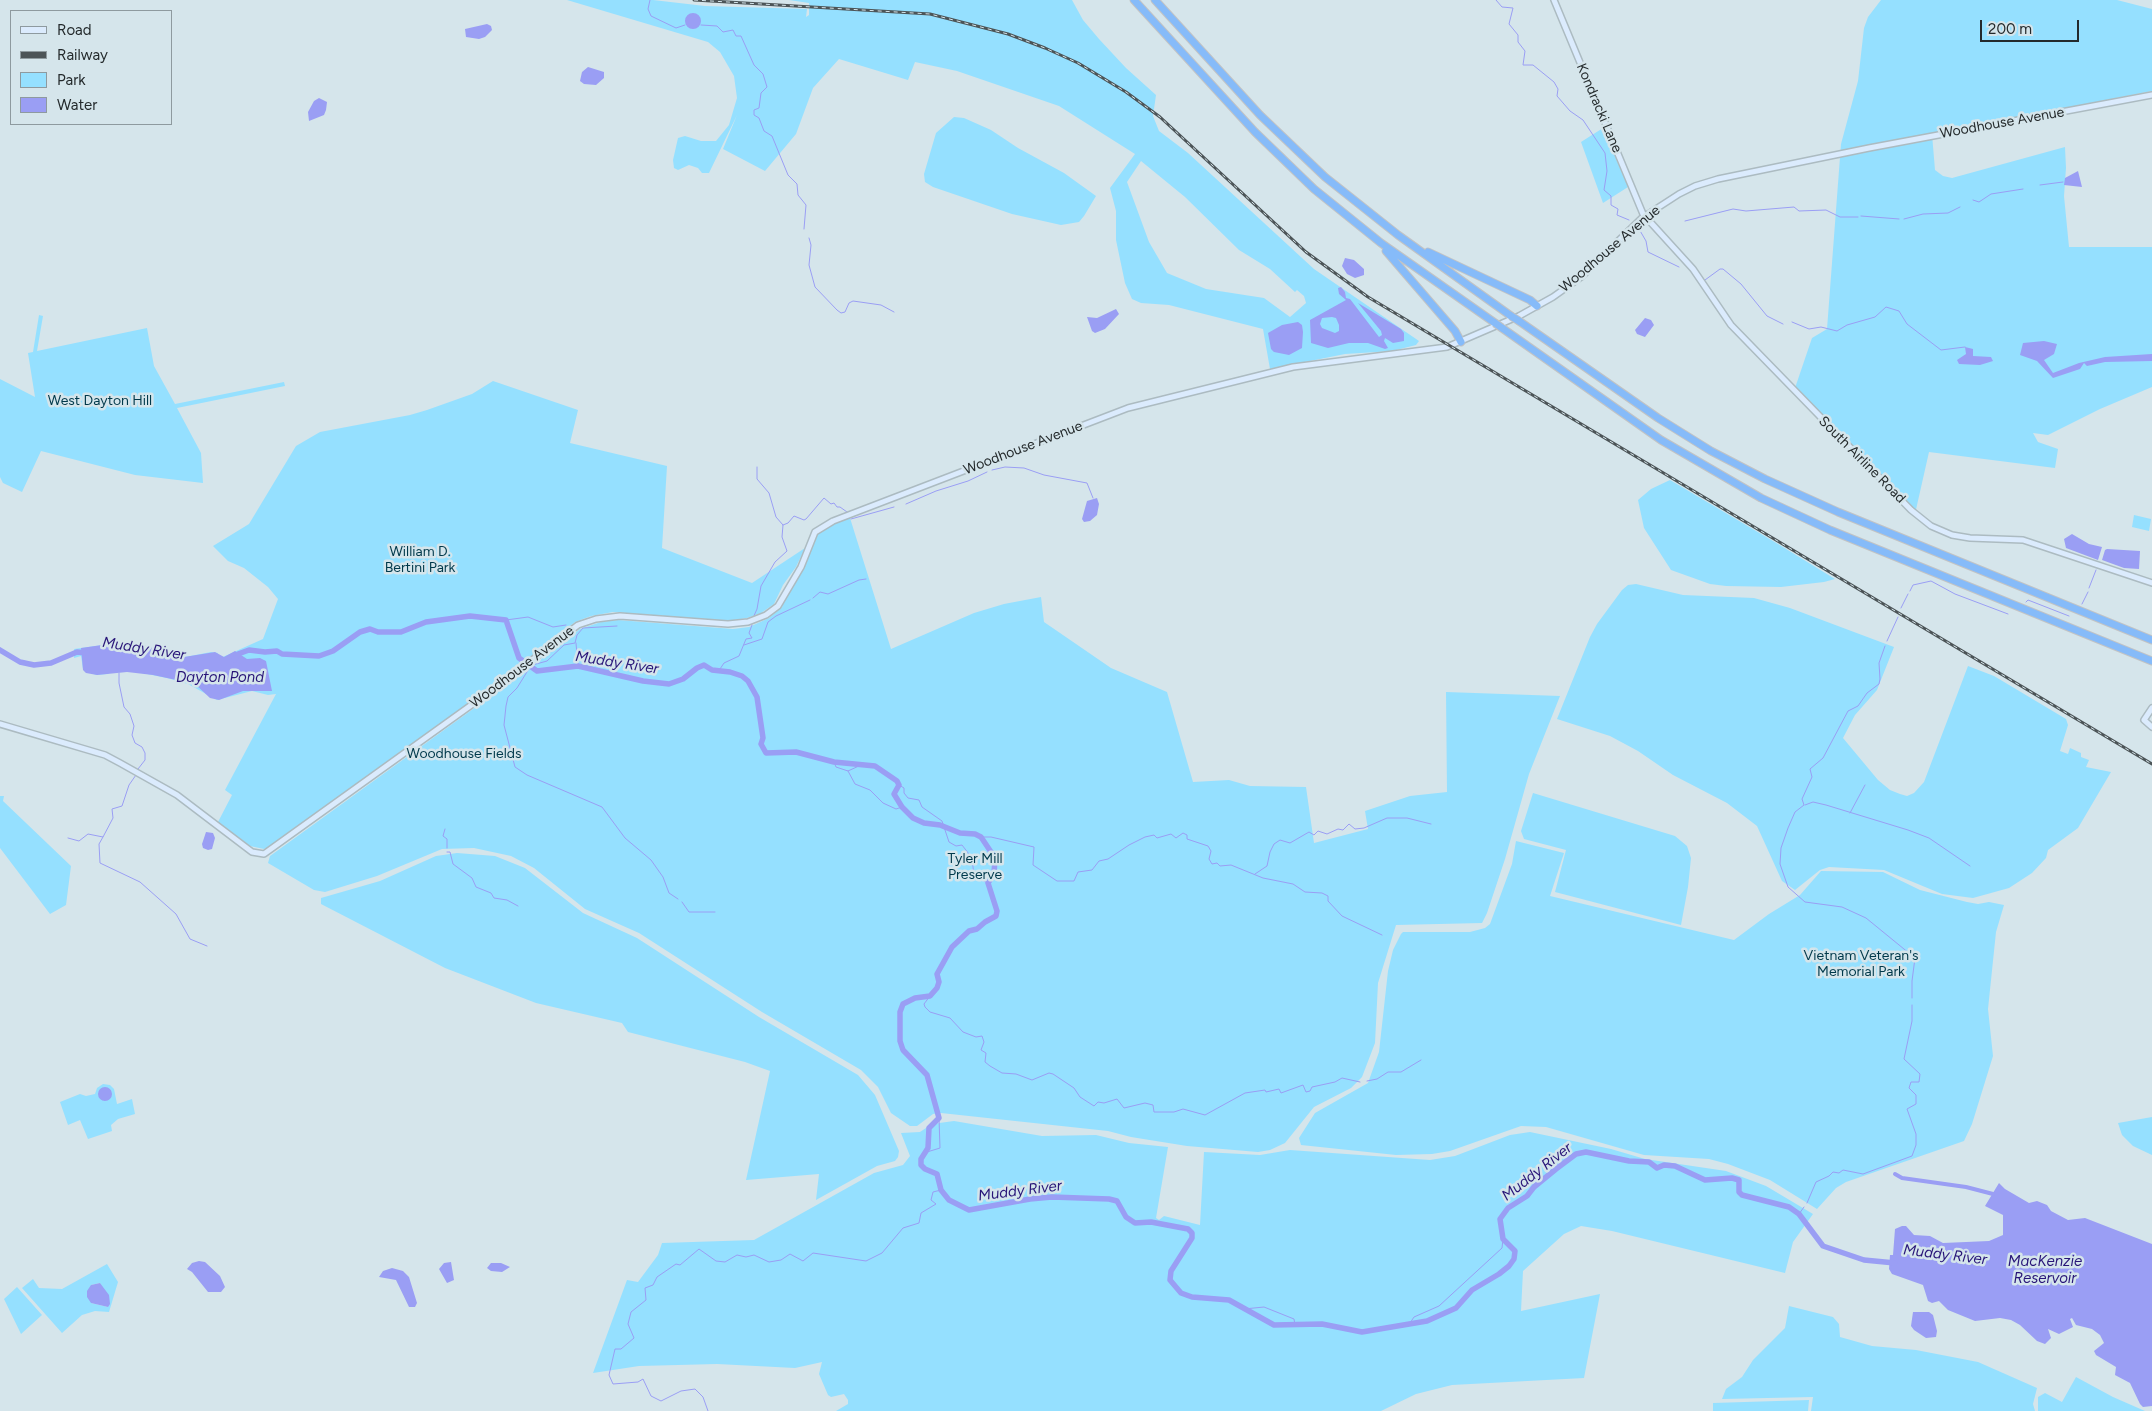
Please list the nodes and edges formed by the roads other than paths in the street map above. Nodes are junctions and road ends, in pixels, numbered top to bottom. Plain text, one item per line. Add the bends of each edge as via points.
1 (1134, 0) edge
2 (1155, 0) edge
3 (1554, 0) edge
4 (2152, 95) edge
5 (1644, 216) junction
6 (1370, 234) junction
7 (1403, 239) junction
8 (1538, 306) junction
9 (1461, 342) junction
10 (2152, 583) edge
11 (2152, 640) edge
12 (2152, 662) edge
13 (2152, 708) edge
14 (0, 724) edge
15 (2152, 727) edge

1 - 6 highway via 1268,145 1318,192
2 - 7 highway via 1285,140 1343,193
3 - 5 main road, Kondracki Lane
4 - 5 main road, Woodhouse Avenue via 1718,179 1684,191
5 - 8 main road, Woodhouse Avenue via 1581,276
5 - 10 main road, South Airline Road via 1693,269 1732,325 1927,523 1960,537 2028,541
6 - 9 highway via 1398,263
6 - 12 highway, bridge via 1661,440 1761,498 1830,530
7 - 8 highway
7 - 11 highway, bridge via 1658,418 1765,479
8 - 9 main road, Woodhouse Avenue
9 - 14 main road, Woodhouse Avenue via 1437,350 1293,367 1120,410 826,525 812,537 778,606 748,622 728,624 630,616 596,618 572,629 279,846 262,855 247,849 177,794 120,763
13 - 15 main road via 2144,720

